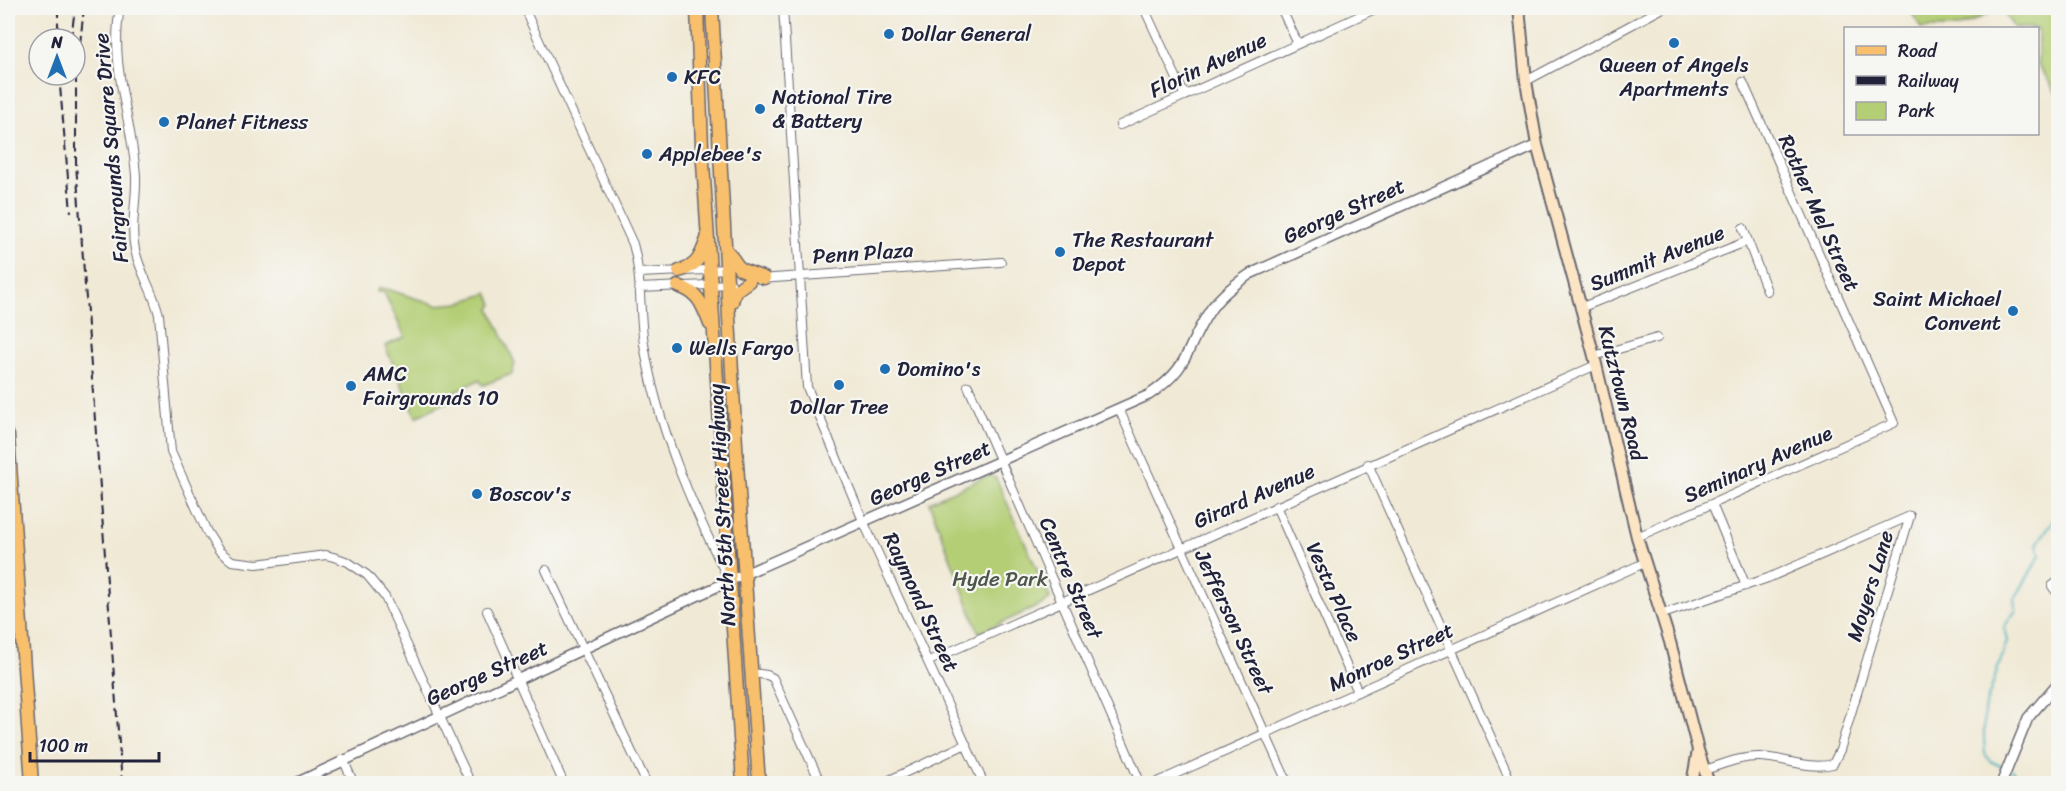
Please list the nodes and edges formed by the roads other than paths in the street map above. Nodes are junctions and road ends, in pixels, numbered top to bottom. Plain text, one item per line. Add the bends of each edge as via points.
1 (120, 8) edge
2 (524, 8) edge
3 (697, 8) edge
4 (712, 8) edge
5 (783, 8) edge
6 (1144, 8) edge
7 (1281, 8) edge
8 (1377, 8) edge
9 (1520, 8) edge
10 (1663, 8) edge
11 (1298, 44) junction
12 (1526, 81) junction
13 (1743, 82) dead end
14 (1185, 96) junction
15 (1120, 125) dead end
16 (1537, 145) junction
17 (1743, 228) dead end
18 (709, 232) junction
19 (1748, 241) junction
20 (727, 249) junction
21 (1001, 262) dead end
22 (728, 269) junction
23 (711, 270) junction
24 (679, 271) junction
25 (639, 273) junction
26 (800, 275) junction
27 (764, 278) junction
28 (749, 281) junction
29 (728, 285) junction
30 (678, 286) junction
31 (712, 286) junction
32 (639, 288) junction
33 (1767, 291) dead end
34 (1580, 308) junction
35 (730, 315) junction
36 (714, 332) junction
37 (1658, 338) dead end
38 (1595, 360) junction
39 (968, 387) dead end
40 (1119, 409) junction
41 (1894, 423) joint
42 (8, 436) edge
43 (1001, 461) junction
44 (1368, 465) junction
45 (1712, 504) junction
46 (1275, 506) junction
47 (864, 523) junction
48 (1637, 537) junction
49 (1181, 548) junction
50 (1644, 562) junction
51 (546, 570) dead end
52 (745, 574) junction
53 (729, 581) junction
54 (2058, 581) edge
55 (1746, 586) junction
56 (2058, 594) edge
57 (1060, 602) junction
58 (487, 611) dead end
59 (1660, 615) junction
60 (1452, 649) junction
61 (582, 650) junction
62 (929, 662) junction
63 (752, 673) junction
64 (517, 680) junction
65 (2058, 683) edge
66 (1359, 692) junction
67 (439, 715) junction
68 (1266, 734) junction
69 (966, 744) junction
70 (1698, 750) junction
71 (343, 759) junction
72 (1705, 770) junction
73 (32, 783) edge
74 (294, 783) edge
75 (354, 783) edge
76 (471, 783) edge
77 (564, 783) edge
78 (647, 783) edge
79 (743, 783) edge
80 (759, 783) edge
81 (821, 783) edge
82 (881, 783) edge
83 (984, 783) edge
84 (1141, 783) edge
85 (1153, 783) edge
86 (1288, 783) edge
87 (1512, 783) edge
88 (1692, 783) edge
89 (1709, 783) edge
90 (2001, 783) edge

1 - 67 street, Fairgrounds Square Drive via 115,45 136,176 134,244 159,315 169,435 176,467 212,542 232,561 257,564 326,555 348,562 375,583
2 - 25 street via 631,238
3 - 18 main road, North 5th Street Highway
4 - 20 main road, North 5th Street Highway
5 - 26 street, Raymond Street
6 - 14 street
7 - 11 street
8 - 11 street, Florin Avenue
9 - 12 main road, Kutztown Road
10 - 12 street
11 - 14 street, Florin Avenue
12 - 16 main road, Kutztown Road
13 - 41 street, Rother Mel Street
14 - 15 street, Florin Avenue
16 - 34 main road, Kutztown Road
16 - 40 street, George Street via 1250,274 1227,291 1209,312 1191,352 1175,375 1149,395
17 - 19 street
18 - 23 main road, North 5th Street Highway
18 - 24 main road via 698,262
19 - 33 street
19 - 34 street, Summit Avenue
20 - 22 main road, North 5th Street Highway
20 - 27 main road via 740,269
21 - 26 street, Penn Plaza
22 - 23 street
22 - 29 main road, North 5th Street Highway
23 - 24 street
23 - 31 main road, North 5th Street Highway
24 - 25 street
25 - 32 street
26 - 27 street, Penn Plaza
26 - 47 street, Raymond Street via 807,387
27 - 28 street, Penn Plaza
28 - 29 street, Penn Plaza
28 - 35 main road via 735,291
29 - 31 street
29 - 35 main road, North 5th Street Highway
30 - 31 street
30 - 32 street
30 - 36 main road via 702,300
31 - 36 main road, North 5th Street Highway
32 - 53 street via 644,345 678,468
34 - 38 main road, Kutztown Road
35 - 52 main road, North 5th Street Highway
36 - 53 main road, North 5th Street Highway
37 - 38 street, Girard Avenue
38 - 44 street, Girard Avenue
38 - 48 main road, Kutztown Road
39 - 43 street, Centre Street
40 - 43 street, George Street
40 - 49 street, Jefferson Street
41 - 45 street, Seminary Avenue
42 - 73 main road
43 - 47 street, George Street
43 - 57 street, Centre Street
44 - 46 street, Girard Avenue
44 - 60 street
45 - 48 street, Seminary Avenue
45 - 55 street
46 - 49 street, Girard Avenue
46 - 66 street, Vesta Place
47 - 52 street, George Street
47 - 62 street, Raymond Street
48 - 50 main road, Kutztown Road
49 - 57 street, Girard Avenue
49 - 68 street, Jefferson Street
50 - 59 main road, Kutztown Road
50 - 60 street, Monroe Street
51 - 61 street
52 - 53 street, George Street
52 - 63 main road, North 5th Street Highway
53 - 61 street, George Street
53 - 79 main road, North 5th Street Highway
54 - 56 street via 2052,586
55 - 59 street, Moyers Lane
55 - 72 street, Moyers Lane via 1910,516 1833,764 1816,766 1752,757
57 - 62 street, Girard Avenue
57 - 84 street, Centre Street
58 - 64 street
59 - 70 main road, Kutztown Road
60 - 66 street, Monroe Street
60 - 87 street
61 - 64 street, George Street
61 - 78 street
62 - 69 street, Raymond Street
63 - 80 main road, North 5th Street Highway
63 - 81 street via 773,678
64 - 67 street, George Street
64 - 77 street
65 - 90 street via 2028,718
66 - 68 street, Monroe Street
67 - 71 street, George Street
67 - 76 street, Fairgrounds Square Drive
68 - 85 street, Monroe Street
68 - 86 street, Jefferson Street
69 - 82 street
69 - 83 street, Raymond Street
70 - 72 main road
70 - 88 main road, Kutztown Road
71 - 74 street, George Street
71 - 75 street
72 - 89 main road

